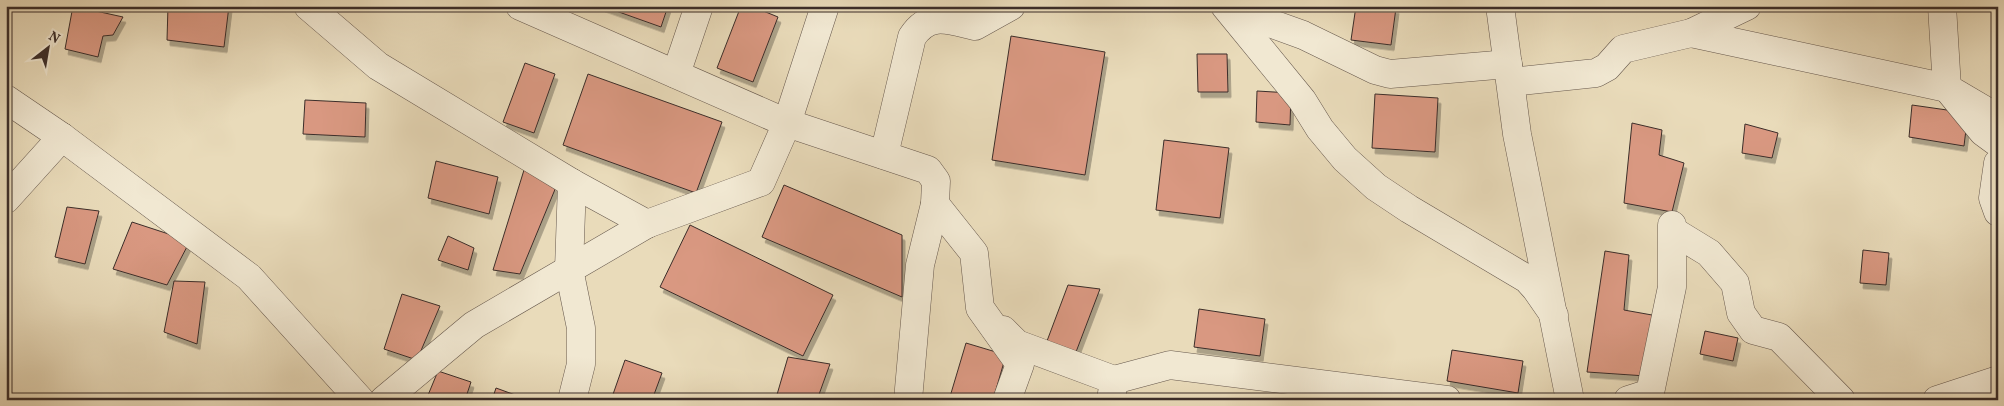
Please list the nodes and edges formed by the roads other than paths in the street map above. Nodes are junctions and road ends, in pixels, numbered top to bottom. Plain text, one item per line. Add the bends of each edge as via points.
1 (308, 6) edge
2 (520, 6) edge
3 (699, 6) edge
4 (825, 6) edge
5 (1010, 6) edge
6 (1500, 6) edge
7 (1747, 6) edge
8 (1942, 6) edge
9 (1227, 7) edge
10 (1691, 34) junction
11 (1509, 73) junction
12 (676, 74) junction
13 (1947, 88) junction
14 (6, 99) edge
15 (1998, 118) edge
16 (787, 122) junction
17 (62, 137) junction
18 (1998, 143) edge
19 (884, 155) junction
20 (1998, 163) edge
21 (572, 183) junction
22 (6, 199) edge
23 (934, 204) junction
24 (1998, 212) edge
25 (647, 224) junction
26 (569, 269) junction
27 (980, 308) junction
28 (1554, 315) junction
29 (1998, 380) edge
30 (1113, 390) edge
31 (1301, 390) edge
32 (1404, 397) edge
33 (360, 400) edge
34 (384, 400) edge
35 (572, 400) edge
36 (908, 400) edge
37 (1007, 400) edge
38 (1447, 400) edge
39 (1570, 400) edge
40 (1628, 400) edge
41 (1841, 400) edge
42 (1937, 400) edge

1 - 21 street via 378,66
2 - 12 street
3 - 12 street
4 - 16 street
5 - 19 street via 975,26 943,19 929,21 919,27 912,37
6 - 11 street
7 - 10 street
8 - 13 street
9 - 11 street via 1302,35 1390,74
9 - 28 street via 1345,159 1376,187 1409,209 1527,279
10 - 11 street via 1623,49 1607,67 1596,73
10 - 13 street
11 - 28 street
12 - 16 street
13 - 15 street
13 - 18 street via 1983,132
14 - 17 street
16 - 19 street
16 - 25 street via 761,182
17 - 22 street
17 - 33 street via 249,277
19 - 23 street via 928,170 936,182
20 - 24 street via 1993,198
21 - 25 street
21 - 26 street
23 - 27 street via 974,253
23 - 36 street via 920,265
25 - 26 street
26 - 34 street via 474,325
26 - 35 street via 581,328 581,364
27 - 30 street via 1017,344
27 - 37 street via 1020,364
28 - 39 street
29 - 42 street
30 - 31 street via 1170,365
31 - 32 street
32 - 38 street
40 - 41 street via 1650,393 1672,287 1672,228 1709,252 1735,283 1741,314 1753,330 1779,337

